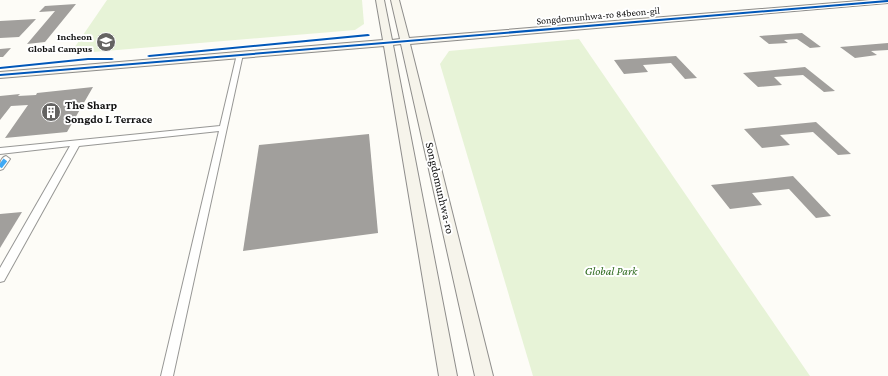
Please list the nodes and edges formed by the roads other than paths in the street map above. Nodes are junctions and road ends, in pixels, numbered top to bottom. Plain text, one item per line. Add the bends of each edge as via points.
1 (380, 0) edge
2 (396, 0) edge
3 (888, 1) edge
4 (852, 2) edge
5 (405, 41) junction
6 (388, 42) junction
7 (240, 54) junction
8 (0, 75) edge
9 (223, 128) junction
10 (76, 143) junction
11 (0, 151) edge
12 (6, 159) dead end
13 (0, 168) edge
14 (0, 278) edge
15 (167, 376) edge
16 (448, 376) edge
17 (484, 376) edge

1 - 6 street, Songdomunhwa-ro
2 - 5 street, Songdomunhwa-ro
3 - 4 street, Songdomunhwa-ro 84beon-gil
4 - 5 street, Songdomunhwa-ro 84beon-gil
5 - 6 street, Songdomunhwa-ro 84beon-gil
5 - 17 street, Songdomunhwa-ro
6 - 7 street, Songdomunhwa-ro 84beon-gil
6 - 16 street, Songdomunhwa-ro
7 - 8 street, Songdomunhwa-ro 84beon-gil
7 - 9 street
9 - 10 street
9 - 15 street
10 - 11 street
10 - 14 street
12 - 13 street

